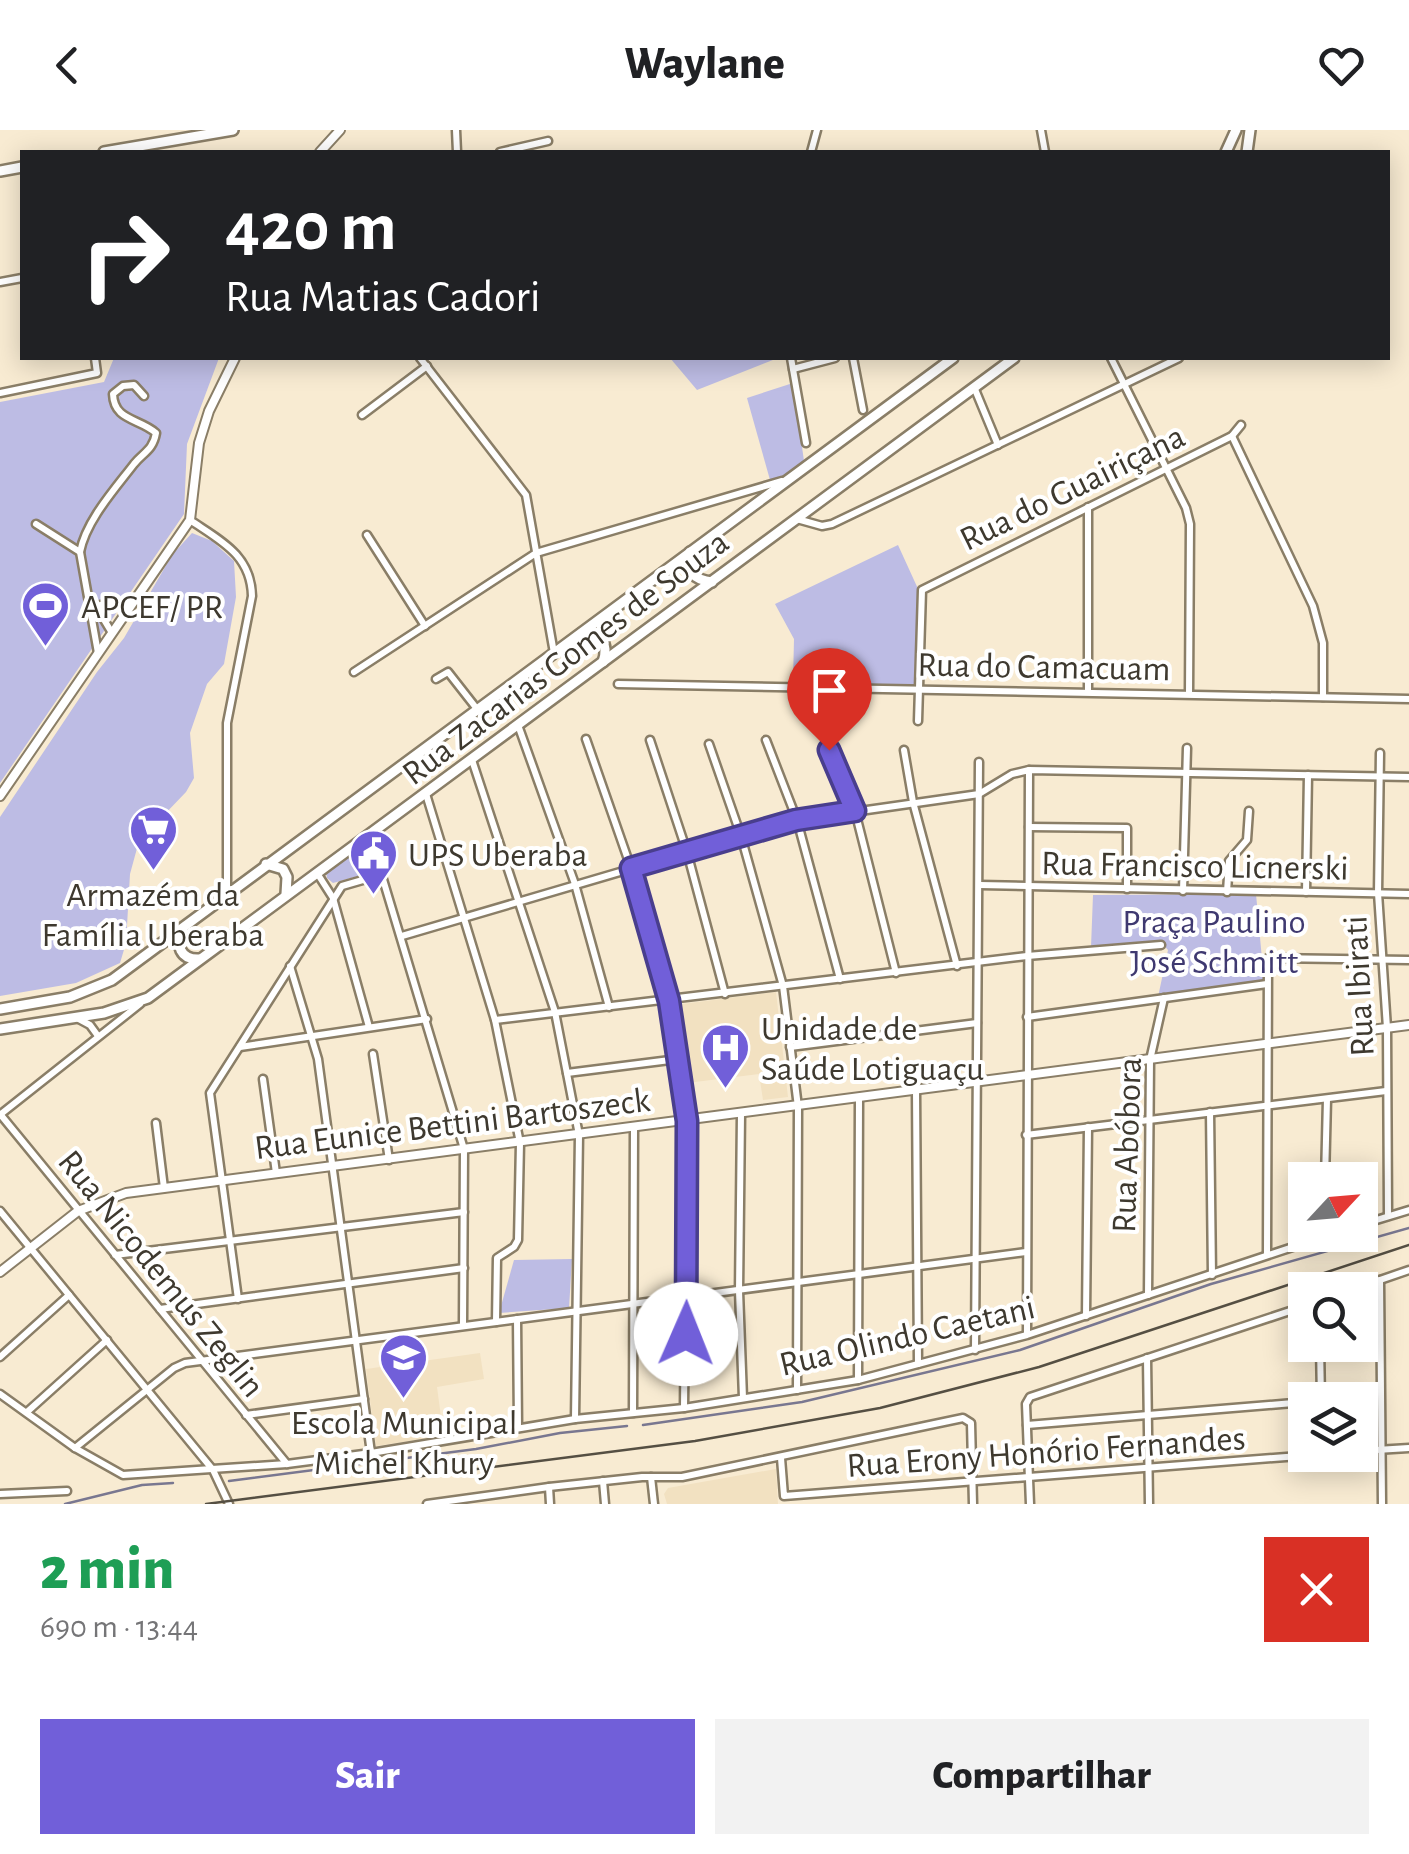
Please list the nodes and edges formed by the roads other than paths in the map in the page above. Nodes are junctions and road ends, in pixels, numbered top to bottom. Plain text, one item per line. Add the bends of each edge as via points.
1 (232, 130) edge
2 (340, 130) edge
3 (548, 141) dead end
4 (116, 150) edge
5 (322, 150) edge
6 (509, 150) edge
7 (94, 360) edge
8 (234, 360) edge
9 (422, 360) edge
10 (791, 360) edge
11 (827, 360) edge
12 (854, 360) edge
13 (951, 360) edge
14 (1011, 360) edge
15 (1113, 360) edge
16 (1175, 360) edge
17 (426, 366) junction
18 (793, 369) junction
19 (1124, 384) junction
20 (974, 387) junction
21 (0, 393) edge
22 (144, 396) dead end
23 (863, 410) dead end
24 (362, 415) dead end
25 (1241, 424) dead end
26 (1232, 436) junction
27 (806, 443) dead end
28 (998, 444) junction
29 (1166, 469) junction
30 (790, 479) junction
31 (744, 492) junction
32 (754, 504) junction
33 (1088, 507) junction
34 (797, 519) junction
35 (190, 520) junction
36 (36, 524) dead end
37 (368, 535) dead end
38 (80, 552) junction
39 (690, 552) junction
40 (536, 554) junction
41 (712, 582) junction
42 (90, 606) junction
43 (102, 618) junction
44 (91, 620) junction
45 (425, 626) junction
46 (112, 633) junction
47 (580, 633) junction
48 (98, 654) junction
49 (554, 654) junction
50 (603, 662) junction
51 (354, 672) dead end
52 (436, 679) dead end
53 (618, 684) dead end
54 (920, 689) junction
55 (1088, 692) junction
56 (1188, 694) junction
57 (1324, 697) junction
58 (1409, 699) edge
59 (477, 710) junction
60 (918, 721) dead end
61 (518, 726) junction
62 (586, 739) dead end
63 (650, 740) dead end
64 (766, 740) dead end
65 (709, 744) dead end
66 (1187, 748) dead end
67 (829, 750) dead end
68 (904, 750) dead end
69 (1380, 754) dead end
70 (472, 760) junction
71 (979, 762) dead end
72 (1030, 770) junction
73 (1186, 772) junction
74 (1308, 775) junction
75 (1380, 776) junction
76 (1409, 777) edge
77 (426, 794) junction
78 (979, 794) junction
79 (0, 796) edge
80 (913, 802) junction
81 (855, 811) junction
82 (1249, 811) dead end
83 (796, 820) junction
84 (1029, 827) junction
85 (370, 836) junction
86 (741, 836) junction
87 (687, 852) junction
88 (266, 864) junction
89 (631, 868) junction
90 (317, 872) junction
91 (380, 875) junction
92 (326, 884) junction
93 (575, 884) junction
94 (980, 885) junction
95 (342, 886) junction
96 (1028, 886) junction
97 (1127, 889) junction
98 (1183, 891) junction
99 (227, 892) junction
100 (1228, 892) junction
101 (1306, 892) junction
102 (1378, 893) junction
103 (1409, 894) edge
104 (285, 896) junction
105 (333, 898) junction
106 (519, 900) junction
107 (465, 916) junction
108 (182, 927) junction
109 (402, 936) junction
110 (1162, 945) dead end
111 (1027, 956) junction
112 (203, 958) junction
113 (1382, 959) junction
114 (1409, 960) edge
115 (980, 964) junction
116 (290, 966) junction
117 (956, 966) junction
118 (896, 972) junction
119 (840, 979) junction
120 (1267, 984) junction
121 (783, 986) junction
122 (725, 994) junction
123 (148, 998) junction
124 (1164, 998) junction
125 (669, 1001) junction
126 (609, 1007) junction
127 (0, 1010) edge
128 (555, 1012) junction
129 (72, 1016) junction
130 (1027, 1017) junction
131 (427, 1019) junction
132 (496, 1020) junction
133 (977, 1023) junction
134 (1409, 1025) edge
135 (369, 1027) junction
136 (0, 1028) edge
137 (1387, 1028) junction
138 (98, 1036) junction
139 (311, 1036) junction
140 (1267, 1044) junction
141 (238, 1047) junction
142 (790, 1047) junction
143 (373, 1054) dead end
144 (678, 1059) junction
145 (1150, 1060) junction
146 (567, 1072) junction
147 (1026, 1077) junction
148 (263, 1079) dead end
149 (976, 1084) junction
150 (1386, 1091) junction
151 (916, 1092) junction
152 (1327, 1098) junction
153 (859, 1100) junction
154 (1266, 1105) junction
155 (798, 1106) junction
156 (1210, 1112) junction
157 (0, 1114) edge
158 (741, 1114) junction
159 (1150, 1120) junction
160 (687, 1121) junction
161 (156, 1123) dead end
162 (634, 1128) junction
163 (1088, 1128) junction
164 (579, 1134) junction
165 (1026, 1135) junction
166 (520, 1143) junction
167 (464, 1149) junction
168 (389, 1160) junction
169 (1325, 1162) edge
170 (332, 1166) junction
171 (276, 1174) junction
172 (220, 1180) junction
173 (164, 1188) junction
174 (0, 1210) edge
175 (1409, 1210) edge
176 (78, 1211) junction
177 (464, 1212) junction
178 (1388, 1216) junction
179 (1378, 1219) edge
180 (341, 1228) junction
181 (230, 1241) junction
182 (30, 1248) junction
183 (1288, 1248) edge
184 (1026, 1252) junction
185 (1267, 1254) junction
186 (115, 1255) junction
187 (974, 1259) junction
188 (916, 1267) junction
189 (464, 1268) junction
190 (1409, 1270) edge
191 (0, 1272) edge
192 (1212, 1275) junction
193 (858, 1276) junction
194 (1380, 1280) joint
195 (797, 1283) junction
196 (349, 1284) junction
197 (739, 1290) junction
198 (70, 1295) junction
199 (1148, 1295) junction
200 (687, 1297) junction
201 (238, 1299) junction
202 (633, 1304) junction
203 (160, 1309) junction
204 (574, 1310) junction
205 (1288, 1312) edge
206 (1086, 1316) junction
207 (517, 1319) junction
208 (496, 1322) junction
209 (462, 1326) junction
210 (1028, 1335) junction
211 (107, 1340) junction
212 (356, 1342) junction
213 (975, 1350) junction
214 (0, 1357) edge
215 (1147, 1358) junction
216 (200, 1360) junction
217 (918, 1364) junction
218 (858, 1380) junction
219 (148, 1389) junction
220 (797, 1390) junction
221 (0, 1394) edge
222 (743, 1398) junction
223 (364, 1399) junction
224 (1288, 1404) edge
225 (684, 1408) junction
226 (27, 1412) junction
227 (634, 1413) junction
228 (246, 1415) junction
229 (1150, 1416) junction
230 (575, 1419) junction
231 (1027, 1425) junction
232 (518, 1427) junction
233 (75, 1448) junction
234 (1409, 1448) edge
235 (1378, 1450) edge
236 (1381, 1450) junction
237 (371, 1453) junction
238 (1288, 1457) edge
239 (781, 1458) junction
240 (287, 1464) junction
241 (213, 1470) junction
242 (1150, 1470) junction
243 (651, 1477) junction
244 (1030, 1478) junction
245 (604, 1481) junction
246 (971, 1483) junction
247 (550, 1486) junction
248 (67, 1491) dead end
249 (0, 1494) edge
250 (495, 1494) junction
251 (230, 1504) edge
252 (427, 1504) edge
253 (495, 1504) edge
254 (550, 1504) edge
255 (605, 1504) edge
256 (654, 1504) edge
257 (974, 1504) edge
258 (1030, 1504) edge
259 (1149, 1504) edge
260 (1382, 1504) edge

1 - 4 main road
2 - 5 street
3 - 6 street
7 - 21 street via 97,373
8 - 35 street via 199,443
9 - 17 street
10 - 18 street
11 - 18 street
12 - 23 street
13 - 30 main road, Rua Zacarias Gomes de Souza
14 - 20 main road, Rua Zacarias Gomes de Souza
15 - 19 street
16 - 19 street
17 - 24 street
17 - 40 street via 526,496
18 - 27 street
19 - 28 street
19 - 29 street
20 - 28 street
20 - 34 main road, Rua Zacarias Gomes de Souza
22 - 38 street via 134,385 123,386 114,406 123,418 144,422 156,433 154,447 84,532
25 - 26 street, Rua do Guairiçana
26 - 29 street, Rua do Guairiçana
26 - 57 street via 1314,606
28 - 34 street via 832,524
29 - 33 street, Rua do Guairiçana
29 - 56 street via 1190,524
30 - 31 street
30 - 32 main road, Rua Zacarias Gomes de Souza
31 - 32 street
31 - 40 street
32 - 39 main road, Rua Zacarias Gomes de Souza
33 - 54 street, Rua do Guairiçana via 922,590
33 - 55 street
34 - 41 main road, Rua Zacarias Gomes de Souza
35 - 46 street
35 - 99 street via 234,549 251,581 227,723
36 - 38 street
37 - 45 street
38 - 42 street
39 - 41 main road via 694,577
39 - 47 main road, Rua Zacarias Gomes de Souza
40 - 45 street
40 - 49 street
41 - 50 main road, Rua Zacarias Gomes de Souza
42 - 43 street via 101,605
42 - 44 street
43 - 44 street
43 - 46 street
44 - 48 street
45 - 51 street
46 - 48 street
47 - 49 main road, Rua Zacarias Gomes de Souza
47 - 50 main road via 602,638
48 - 79 street
49 - 59 main road, Rua Zacarias Gomes de Souza
50 - 61 main road, Rua Zacarias Gomes de Souza
52 - 59 street via 448,672
53 - 54 street, Rua do Camacuam
54 - 55 street, Rua do Camacuam
54 - 60 street
55 - 56 street, Rua do Camacuam
56 - 57 street, Rua do Camacuam
57 - 58 street, Rua do Camacuam
59 - 88 main road, Rua Zacarias Gomes de Souza
61 - 70 main road, Rua Zacarias Gomes de Souza
61 - 93 street
62 - 89 street
63 - 87 street
64 - 83 street
65 - 86 street
66 - 73 street
67 - 81 street
68 - 80 street
69 - 75 street, Rua Ibirati
70 - 77 main road, Rua Zacarias Gomes de Souza
70 - 106 street
71 - 78 street
72 - 73 street
72 - 78 street
72 - 84 street
73 - 74 street
73 - 98 street
74 - 75 street
74 - 101 street
75 - 76 street
75 - 102 street, Rua Ibirati
77 - 85 main road, Rua Zacarias Gomes de Souza
77 - 107 street
78 - 80 street
78 - 94 street
80 - 81 street
80 - 117 street
81 - 83 street
81 - 118 street
82 - 100 street via 1246,840 1229,861
83 - 86 street
83 - 119 street
84 - 96 street
84 - 97 street via 1127,828
85 - 90 main road, Rua Zacarias Gomes de Souza
85 - 91 street
86 - 87 street
86 - 121 street
87 - 89 street
87 - 122 street
88 - 99 main road, Rua Zacarias Gomes de Souza
88 - 104 main road via 288,877
89 - 93 street
89 - 125 street
90 - 92 street
90 - 104 main road, Rua Zacarias Gomes de Souza
91 - 95 street
91 - 109 street
92 - 95 street
92 - 105 street
93 - 106 street
93 - 126 street
94 - 96 street, Rua Francisco Licnerski
94 - 115 street
95 - 105 street
96 - 97 street, Rua Francisco Licnerski
96 - 111 street
97 - 98 street, Rua Francisco Licnerski
98 - 100 street, Rua Francisco Licnerski
99 - 108 main road, Rua Zacarias Gomes de Souza
100 - 101 street, Rua Francisco Licnerski
101 - 102 street, Rua Francisco Licnerski
102 - 103 street, Rua Francisco Licnerski
102 - 113 street, Rua Ibirati
104 - 112 main road, Rua Zacarias Gomes de Souza
105 - 116 street
105 - 135 street
106 - 107 street
106 - 128 street
107 - 109 street
107 - 132 street
108 - 112 main road via 180,952
108 - 127 main road, Rua Zacarias Gomes de Souza via 112,980 70,997
109 - 131 street
110 - 111 street
111 - 115 street
111 - 130 street
112 - 123 main road, Rua Zacarias Gomes de Souza
113 - 114 street
113 - 120 street via 1268,958
113 - 137 street, Rua Ibirati
115 - 117 street
115 - 133 street
116 - 139 street
116 - 141 street
117 - 118 street
118 - 119 street
119 - 121 street
120 - 124 street
120 - 140 street
121 - 122 street
121 - 142 street
122 - 125 street
123 - 129 main road, Rua Zacarias Gomes de Souza
123 - 138 street
124 - 130 street
124 - 145 street, Rua Abóbora
125 - 126 street
125 - 144 street
126 - 128 street
127 - 136 main road
128 - 132 street
128 - 146 street
129 - 136 main road, Rua Zacarias Gomes de Souza
129 - 138 street
130 - 147 street
131 - 135 street
131 - 167 street
132 - 166 street
133 - 142 street
133 - 149 street
134 - 137 street, Rua Eunice Bettini Bartoszeck
135 - 139 street
137 - 140 street, Rua Eunice Bettini Bartoszeck
137 - 150 street, Rua Ibirati
138 - 157 street
139 - 141 street
139 - 170 street
140 - 145 street, Rua Eunice Bettini Bartoszeck
140 - 154 street
141 - 172 street via 210,1093
142 - 155 street
143 - 168 street
144 - 146 street
144 - 160 street
145 - 147 street, Rua Eunice Bettini Bartoszeck
145 - 159 street, Rua Abóbora
146 - 164 street
147 - 149 street, Rua Eunice Bettini Bartoszeck
147 - 165 street
148 - 171 street
149 - 151 street, Rua Eunice Bettini Bartoszeck
149 - 187 street
150 - 152 street
150 - 178 street, Rua Ibirati
151 - 153 street, Rua Eunice Bettini Bartoszeck
151 - 188 street
152 - 154 street
152 - 169 street
153 - 155 street, Rua Eunice Bettini Bartoszeck
153 - 193 street
154 - 156 street
154 - 185 street
155 - 158 street, Rua Eunice Bettini Bartoszeck
155 - 195 street
156 - 159 street
156 - 192 street
157 - 176 street, Rua Nicodemus Zeglin
158 - 160 street, Rua Eunice Bettini Bartoszeck
158 - 197 street
159 - 163 street
159 - 199 street, Rua Abóbora
160 - 162 street, Rua Eunice Bettini Bartoszeck
160 - 200 street
161 - 173 street
162 - 164 street, Rua Eunice Bettini Bartoszeck
162 - 202 street
163 - 165 street
163 - 206 street
164 - 166 street, Rua Eunice Bettini Bartoszeck
164 - 204 street
165 - 184 street
166 - 167 street, Rua Eunice Bettini Bartoszeck
166 - 208 street via 518,1240 497,1258
167 - 168 street, Rua Eunice Bettini Bartoszeck
167 - 177 street
168 - 170 street, Rua Eunice Bettini Bartoszeck
170 - 171 street, Rua Eunice Bettini Bartoszeck
170 - 180 street
171 - 172 street, Rua Eunice Bettini Bartoszeck
172 - 173 street, Rua Eunice Bettini Bartoszeck
172 - 181 street
173 - 176 street, Rua Eunice Bettini Bartoszeck
174 - 182 street
175 - 178 street
176 - 182 street, Rua Eunice Bettini Bartoszeck
176 - 186 street, Rua Nicodemus Zeglin
177 - 180 street
177 - 189 street
178 - 179 street
180 - 181 street
180 - 196 street
181 - 186 street
181 - 201 street
182 - 191 street, Rua Eunice Bettini Bartoszeck
182 - 198 street
183 - 185 street, Rua Olindo Caetani
184 - 187 street
184 - 210 street
185 - 192 street, Rua Olindo Caetani
186 - 203 street, Rua Nicodemus Zeglin
187 - 188 street
187 - 213 street
188 - 193 street
188 - 217 street
189 - 196 street
189 - 209 street
190 - 194 street
192 - 199 street, Rua Olindo Caetani
193 - 195 street
193 - 218 street
194 - 236 street
195 - 197 street
195 - 220 street
196 - 201 street
196 - 212 street
197 - 200 street
197 - 222 street
198 - 211 street
198 - 214 street
199 - 206 street, Rua Olindo Caetani
200 - 202 street
200 - 225 street
201 - 203 street
202 - 204 street
202 - 227 street
203 - 216 street, Rua Nicodemus Zeglin
204 - 207 street
204 - 230 street
205 - 215 street
206 - 210 street, Rua Olindo Caetani
207 - 208 street
207 - 232 street
208 - 209 street
209 - 212 street
210 - 213 street, Rua Olindo Caetani
211 - 219 street
211 - 226 street
212 - 216 street
212 - 223 street
213 - 217 street, Rua Olindo Caetani
215 - 229 street
215 - 231 street via 1028,1398
216 - 219 street via 174,1368
216 - 228 street, Rua Nicodemus Zeglin
217 - 218 street, Rua Olindo Caetani
218 - 220 street, Rua Olindo Caetani
219 - 233 street
219 - 241 street
220 - 222 street, Rua Olindo Caetani
221 - 226 street, Rua Olindo Caetani
222 - 225 street, Rua Olindo Caetani
223 - 228 street
223 - 237 street
224 - 229 street
225 - 227 street, Rua Olindo Caetani
226 - 233 street, Rua Olindo Caetani
227 - 230 street, Rua Olindo Caetani
228 - 240 street, Rua Nicodemus Zeglin
229 - 231 street
229 - 242 street
230 - 232 street, Rua Olindo Caetani
231 - 244 street
232 - 237 street, Rua Olindo Caetani
233 - 241 street, Rua Olindo Caetani via 123,1475
234 - 236 street
235 - 236 street
236 - 260 street
237 - 240 street, Rua Olindo Caetani
238 - 242 street, Rua Erony Honório Fernandes
239 - 243 street
239 - 246 street, Rua Erony Honório Fernandes via 784,1496
239 - 246 street via 969,1418
240 - 241 street, Rua Olindo Caetani
241 - 251 street
242 - 244 street, Rua Erony Honório Fernandes
242 - 259 street
243 - 245 street
243 - 256 street
244 - 246 street, Rua Erony Honório Fernandes
244 - 258 street
245 - 247 street
245 - 255 street
246 - 257 street
247 - 250 street
247 - 254 street
248 - 249 street
250 - 252 street
250 - 253 street

